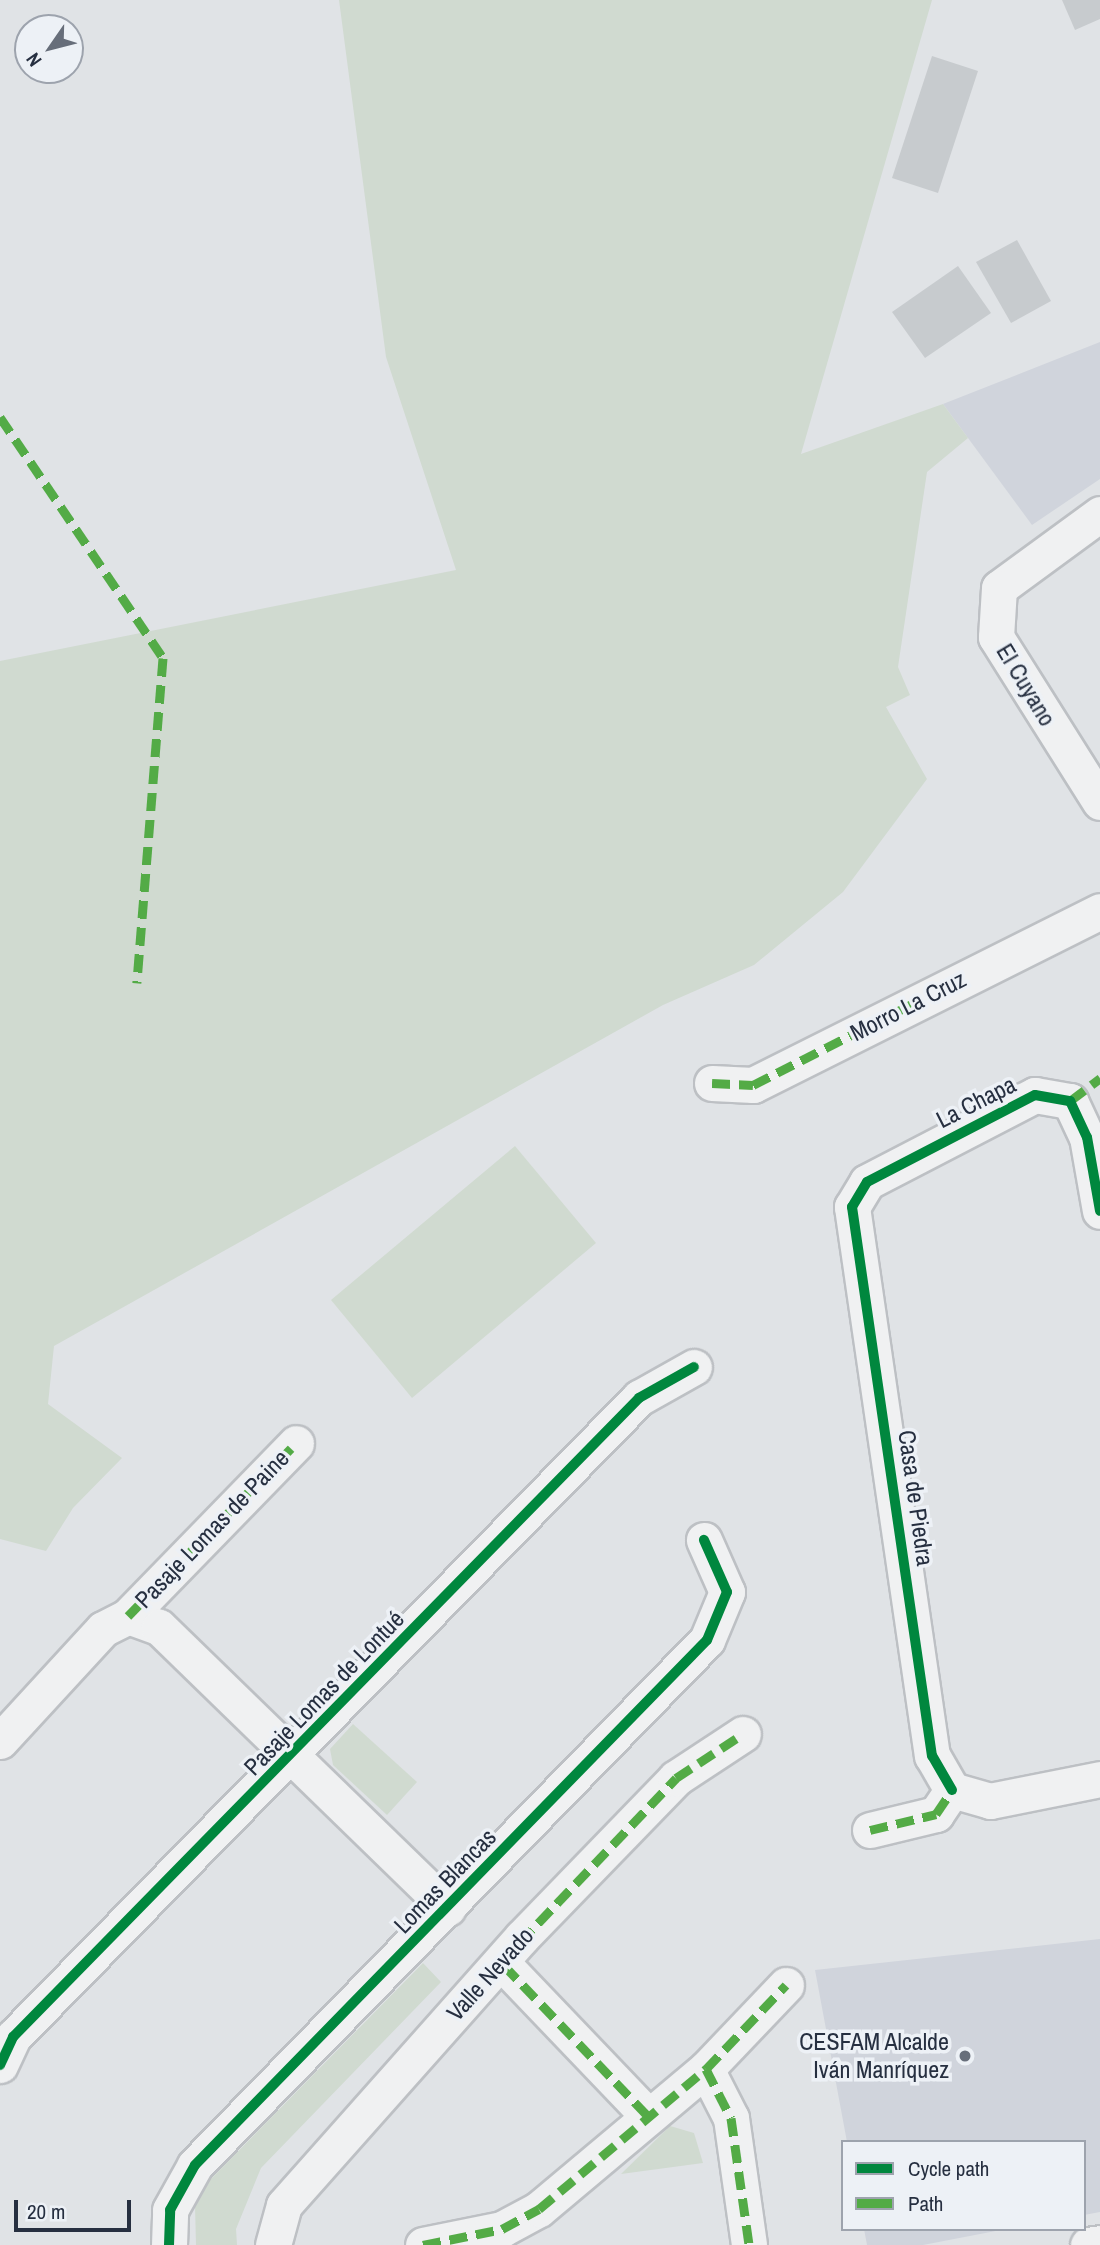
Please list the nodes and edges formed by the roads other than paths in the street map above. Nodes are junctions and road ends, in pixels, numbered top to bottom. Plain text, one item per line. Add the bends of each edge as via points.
1 (1100, 514) edge
2 (1100, 802) edge
3 (1100, 911) edge
4 (712, 1083) dead end
5 (852, 1207) joint
6 (1100, 1211) edge
7 (694, 1367) dead end
8 (296, 1443) dead end
9 (704, 1540) dead end
10 (128, 1616) junction
11 (743, 1734) dead end
12 (0, 1741) edge
13 (290, 1758) junction
14 (1100, 1779) edge
15 (952, 1790) junction
16 (870, 1829) dead end
17 (448, 1908) junction
18 (501, 1962) junction
19 (786, 1985) dead end
20 (0, 2065) edge
21 (706, 2069) junction
22 (647, 2115) junction
23 (1100, 2243) edge
24 (169, 2245) edge
25 (272, 2245) edge
26 (423, 2245) edge
27 (749, 2245) edge
28 (1088, 2245) edge

1 - 2 street, El Cuyano via 1022,565 999,589 996,637
3 - 4 street, Morro La Cruz via 753,1085
5 - 6 street, La Chapa via 867,1181 1035,1095 1070,1101 1087,1137
5 - 15 street, Casa de Piedra via 932,1756
7 - 13 street, Pasaje Lomas de Lontué via 639,1398
8 - 10 street, Pasaje Lomas de Paine
9 - 17 street, Lomas Blancas via 727,1592 707,1640
10 - 12 street, Pasaje Lomas de Paine via 103,1629
10 - 13 street via 159,1627
11 - 18 street, Valle Nevado via 676,1778
13 - 17 street
13 - 20 street, Pasaje Lomas de Lontué via 13,2037
14 - 15 street via 990,1801
15 - 16 street via 936,1814
17 - 24 street, Lomas Blancas via 195,2165 170,2210
18 - 22 street
18 - 25 street, Valle Nevado via 284,2206
19 - 21 street
21 - 22 street
21 - 27 street via 731,2118
22 - 26 street via 522,2221
23 - 28 street

